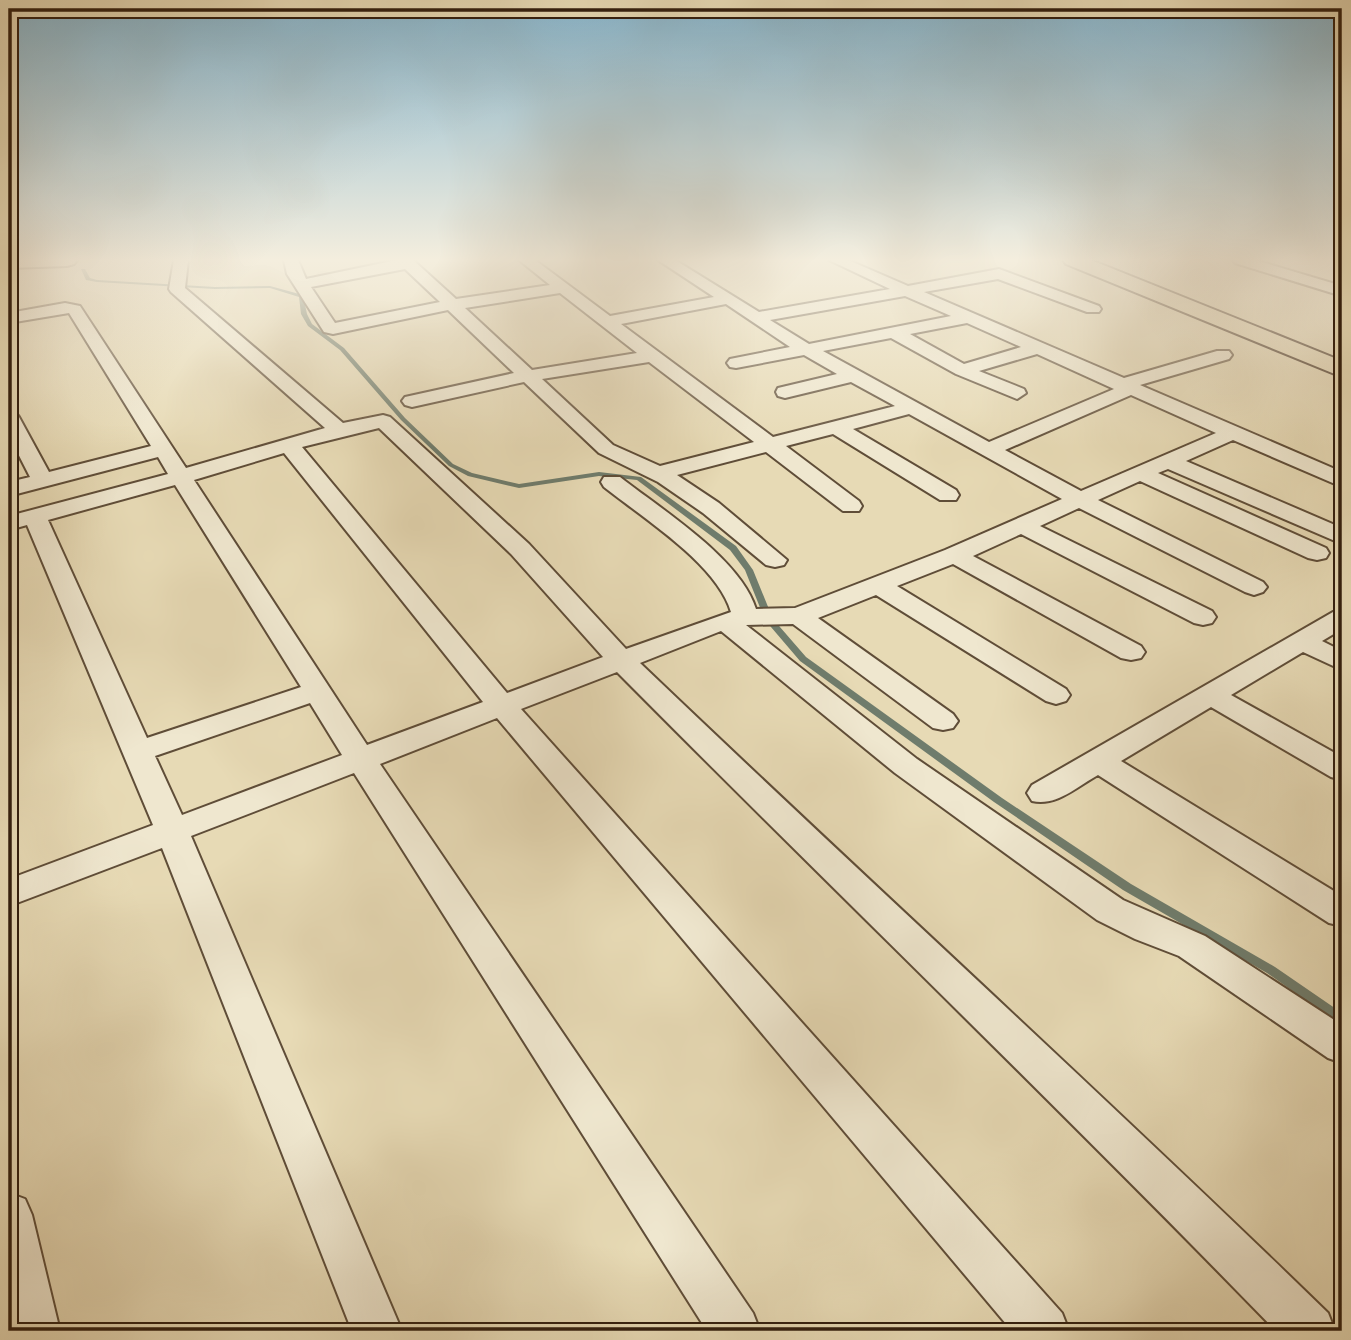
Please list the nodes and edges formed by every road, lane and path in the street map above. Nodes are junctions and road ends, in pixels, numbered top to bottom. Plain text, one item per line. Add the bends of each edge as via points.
1 (83, 323) edge
2 (216, 323) edge
3 (327, 323) edge
4 (365, 323) edge
5 (470, 323) edge
6 (610, 323) edge
7 (761, 323) edge
8 (943, 323) edge
9 (978, 323) edge
10 (1226, 323) edge
11 (1264, 323) edge
12 (893, 332) junction
13 (1037, 348) junction
14 (809, 349) junction
15 (1342, 352) edge
16 (1223, 355) dead end
17 (651, 356) junction
18 (736, 363) dead end
19 (962, 370) junction
20 (1342, 370) edge
21 (856, 375) junction
22 (526, 376) junction
23 (1125, 387) junction
24 (785, 392) dead end
25 (1017, 393) dead end
26 (412, 401) dead end
27 (914, 407) junction
28 (836, 427) junction
29 (12, 429) edge
30 (339, 430) junction
31 (1232, 433) junction
32 (289, 445) junction
33 (767, 445) junction
34 (990, 450) junction
35 (1168, 461) junction
36 (172, 464) junction
37 (659, 473) junction
38 (1139, 473) junction
39 (42, 480) junction
40 (1342, 480) edge
41 (612, 482) dead end
42 (9, 489) edge
43 (948, 495) dead end
44 (1080, 500) junction
45 (851, 506) dead end
46 (22, 520) edge
47 (1021, 526) junction
48 (1342, 537) edge
49 (1317, 554) dead end
50 (954, 555) junction
51 (775, 560) dead end
52 (877, 585) junction
53 (1254, 587) dead end
54 (762, 617) junction
55 (1203, 617) dead end
56 (1342, 618) edge
57 (1302, 642) junction
58 (1130, 652) dead end
59 (621, 660) junction
60 (1342, 662) edge
61 (318, 691) junction
62 (1056, 695) dead end
63 (1210, 695) junction
64 (501, 705) junction
65 (943, 721) dead end
66 (138, 751) junction
67 (360, 758) junction
68 (1099, 761) junction
69 (1342, 770) edge
70 (1043, 793) dead end
71 (172, 830) junction
72 (9, 893) edge
73 (1342, 913) edge
74 (1342, 1046) edge
75 (9, 1215) edge
76 (36, 1331) edge
77 (377, 1331) edge
78 (735, 1331) edge
79 (1045, 1331) edge
80 (1310, 1331) edge

1 - 36 street
2 - 30 street
3 - 4 street via 333,329
5 - 22 street
6 - 17 street
7 - 14 street
8 - 12 street
9 - 13 street
10 - 20 main road
11 - 15 main road
12 - 14 street
12 - 19 street
13 - 19 street
13 - 23 street
14 - 18 street
14 - 21 street
16 - 23 street
17 - 22 street
17 - 33 street
19 - 25 street
21 - 24 street
21 - 27 street
22 - 26 street
22 - 37 street via 606,449
23 - 31 street
23 - 34 street
27 - 28 street
27 - 34 street
28 - 33 street
28 - 43 street
29 - 39 street
30 - 32 street
30 - 59 street via 383,421 520,549
31 - 35 street
31 - 40 street
32 - 36 street
32 - 64 street
33 - 37 street
33 - 45 street
34 - 44 street
35 - 38 street
35 - 48 street
36 - 39 street
36 - 46 street
36 - 61 street
37 - 51 street
38 - 44 street
38 - 49 street
39 - 42 street
41 - 54 street via 714,563 740,598
44 - 47 street
44 - 53 street
46 - 66 street
47 - 50 street
47 - 55 street
50 - 52 street
50 - 58 street
52 - 54 street
52 - 62 street
54 - 59 street
54 - 65 street
54 - 74 street via 906,766 1110,911 1192,946
56 - 57 street
57 - 60 street
57 - 63 street
59 - 64 street
59 - 80 street via 1136,1156
61 - 66 street
61 - 67 street
63 - 68 street
63 - 69 street
64 - 67 street
64 - 79 street
66 - 71 street
67 - 71 street
67 - 78 street
68 - 70 street
68 - 73 street
71 - 72 street
71 - 77 street
75 - 76 street

